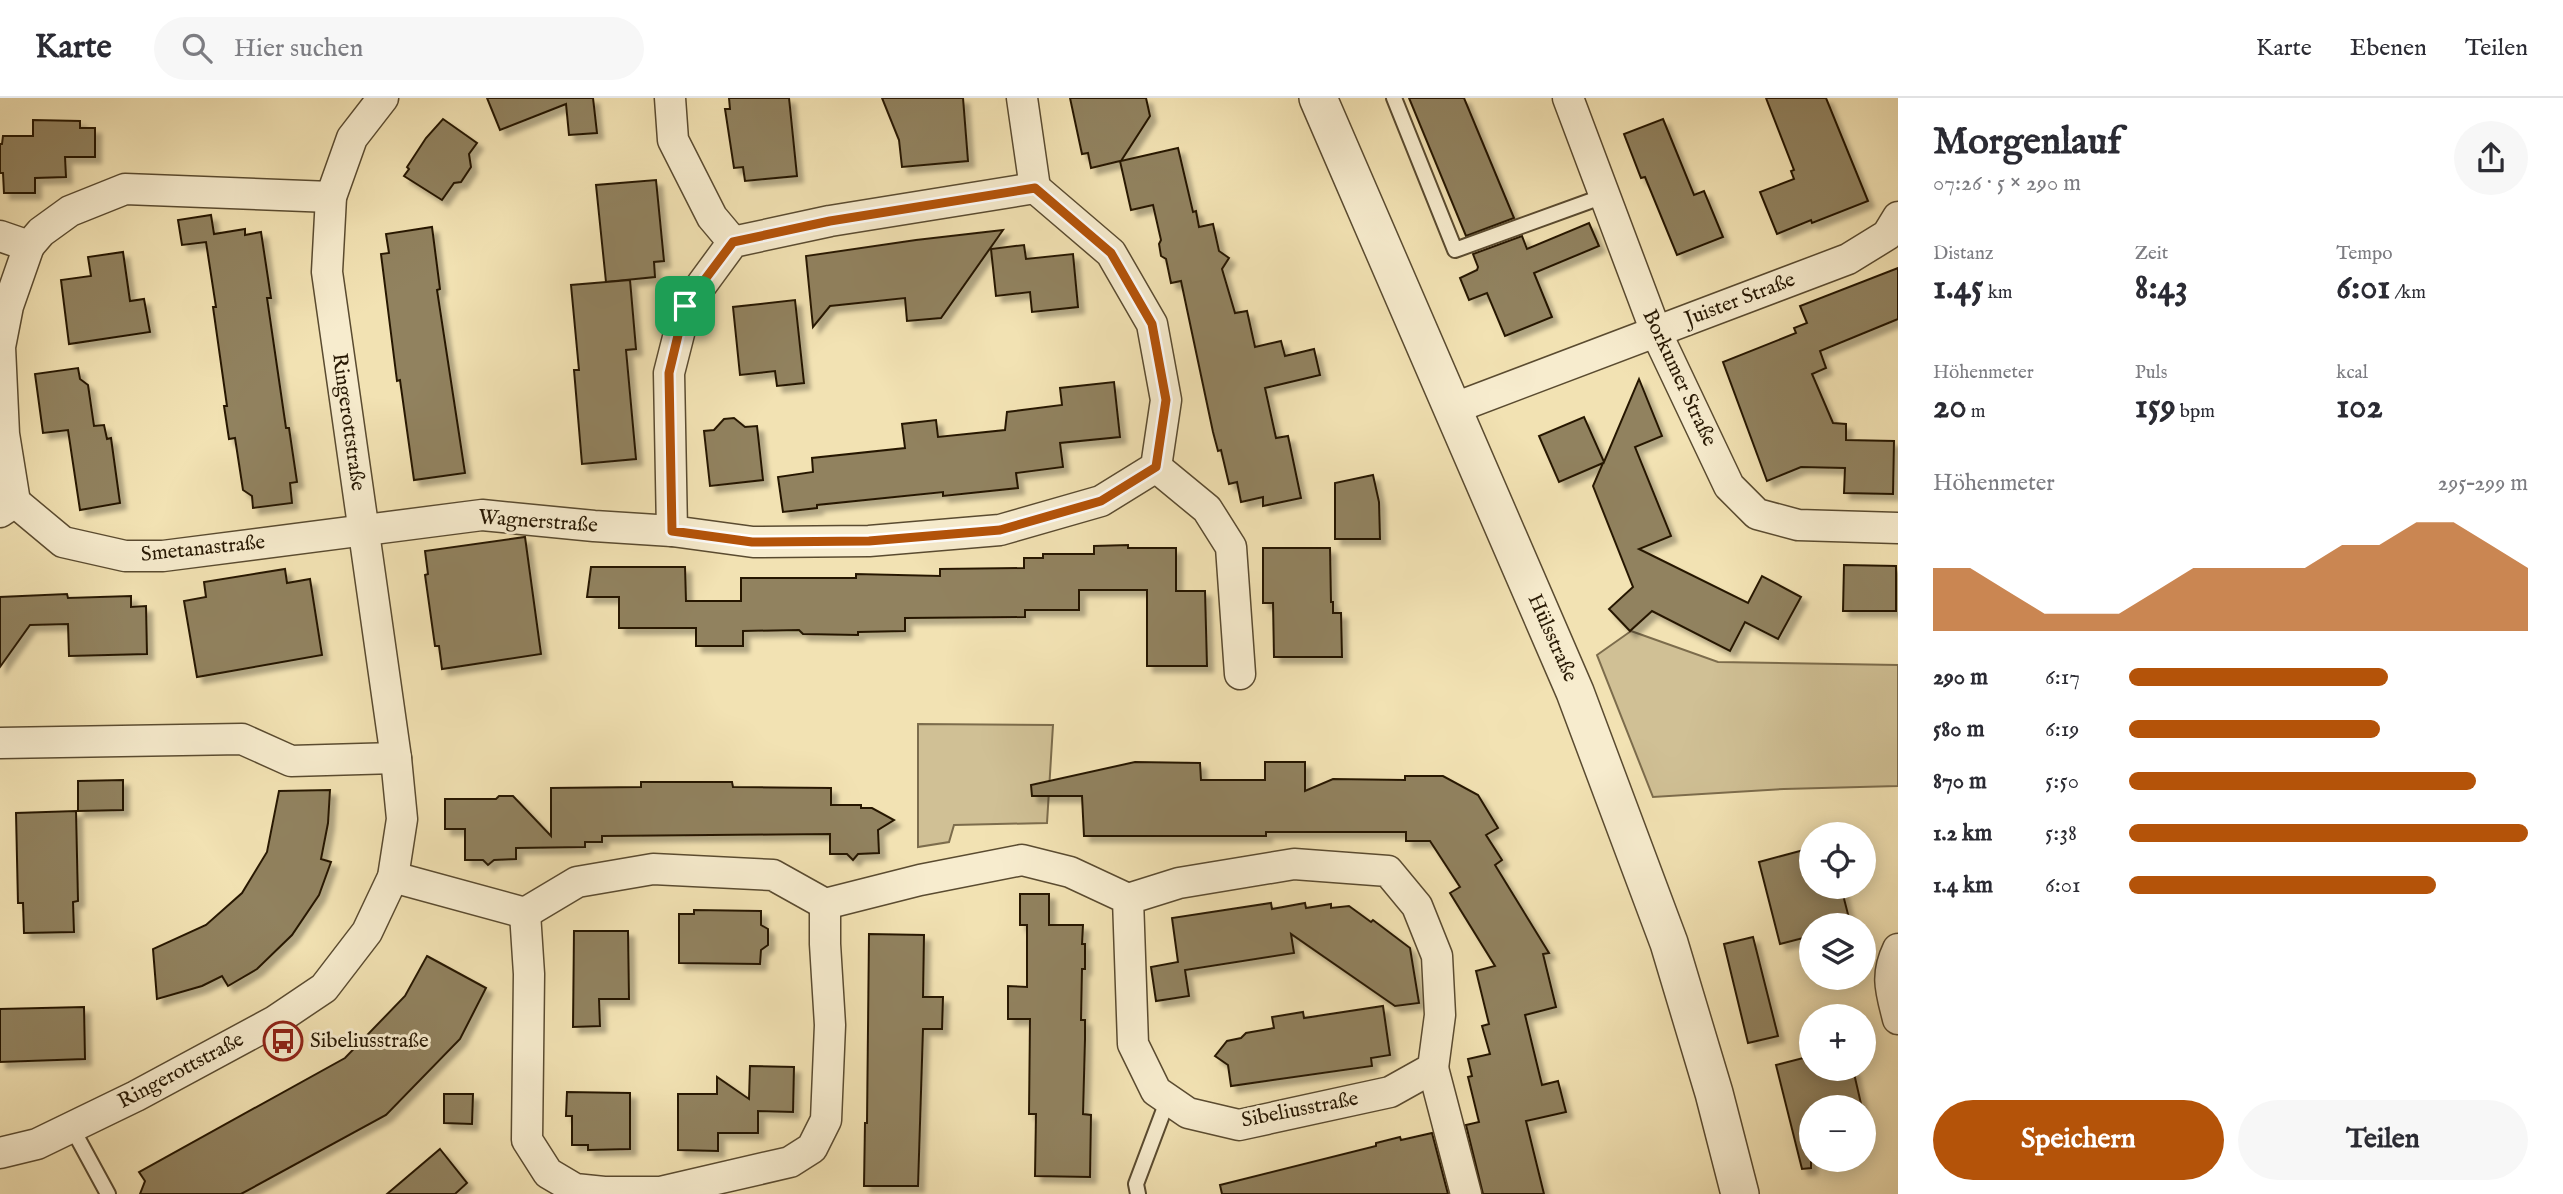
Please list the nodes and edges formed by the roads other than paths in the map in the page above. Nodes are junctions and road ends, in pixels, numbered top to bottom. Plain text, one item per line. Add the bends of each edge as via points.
1 (383, 98) edge
2 (670, 98) edge
3 (1022, 98) edge
4 (1318, 98) edge
5 (1394, 98) edge
6 (1567, 98) edge
7 (1035, 188) junction
8 (1604, 195) junction
9 (331, 197) junction
10 (1898, 217) edge
11 (0, 236) edge
12 (733, 242) junction
13 (29, 246) junction
14 (1656, 332) junction
15 (1452, 409) junction
16 (1156, 467) junction
17 (8, 507) edge
18 (1898, 528) edge
19 (363, 530) junction
20 (672, 531) junction
21 (1240, 674) dead end
22 (0, 743) edge
23 (396, 758) junction
24 (393, 877) junction
25 (1128, 899) junction
26 (825, 904) junction
27 (525, 913) junction
28 (1898, 949) edge
29 (1898, 1019) edge
30 (1433, 1068) junction
31 (1168, 1099) junction
32 (71, 1126) junction
33 (0, 1153) edge
34 (108, 1194) edge
35 (1138, 1194) edge
36 (1466, 1194) edge
37 (1740, 1194) edge

1 - 9 street, Ringerottstraße via 352,138
2 - 12 street via 673,140 712,217
3 - 7 street
4 - 15 street, Hülsstraße
5 - 8 lane via 1455,250
6 - 8 street, Borkumer Straße
7 - 12 street via 830,221
7 - 16 street via 1111,253 1152,324 1166,400
8 - 14 street, Borkumer Straße
9 - 13 street, Smetanastraße via 125,190 70,211
9 - 19 street, Ringerottstraße via 327,272
10 - 14 street, Juister Straße via 1887,235 1848,259
11 - 13 street
12 - 20 street via 685,306 669,373
13 - 17 street, Smetanastraße via 8,306 0,347
14 - 15 street, Juister Straße
14 - 18 street, Borkumer Straße via 1729,486 1757,514 1798,525
15 - 37 street, Hülsstraße via 1575,692 1669,943
16 - 20 street, Wagnerstraße via 1101,501 1000,530 869,541 752,542
16 - 21 street via 1207,509 1231,547
17 - 19 street, Smetanastraße via 63,542 125,556 163,556
19 - 20 street, Wagnerstraße via 482,515
19 - 23 street, Ringerottstraße
22 - 23 street via 242,739 291,761
23 - 24 street, Ringerottstraße via 402,819
24 - 27 street
24 - 32 street, Ringerottstraße via 367,932 324,988 263,1027
25 - 26 street via 1070,872 1022,860
25 - 30 street via 1179,883 1294,864 1388,871 1417,906 1437,956 1440,1015
25 - 31 street, Sibeliusstraße via 1133,1044 1156,1091
26 - 27 street via 773,875 653,869 577,882
26 - 27 street via 830,1025 826,1120 812,1148 790,1162 660,1192 575,1189 548,1173 527,1140
28 - 29 street via 1889,968
30 - 31 street, Sibeliusstraße via 1390,1092 1239,1125 1188,1113
30 - 36 street
31 - 35 lane via 1136,1184
32 - 33 street, Ringerottstraße via 37,1144
32 - 34 lane

